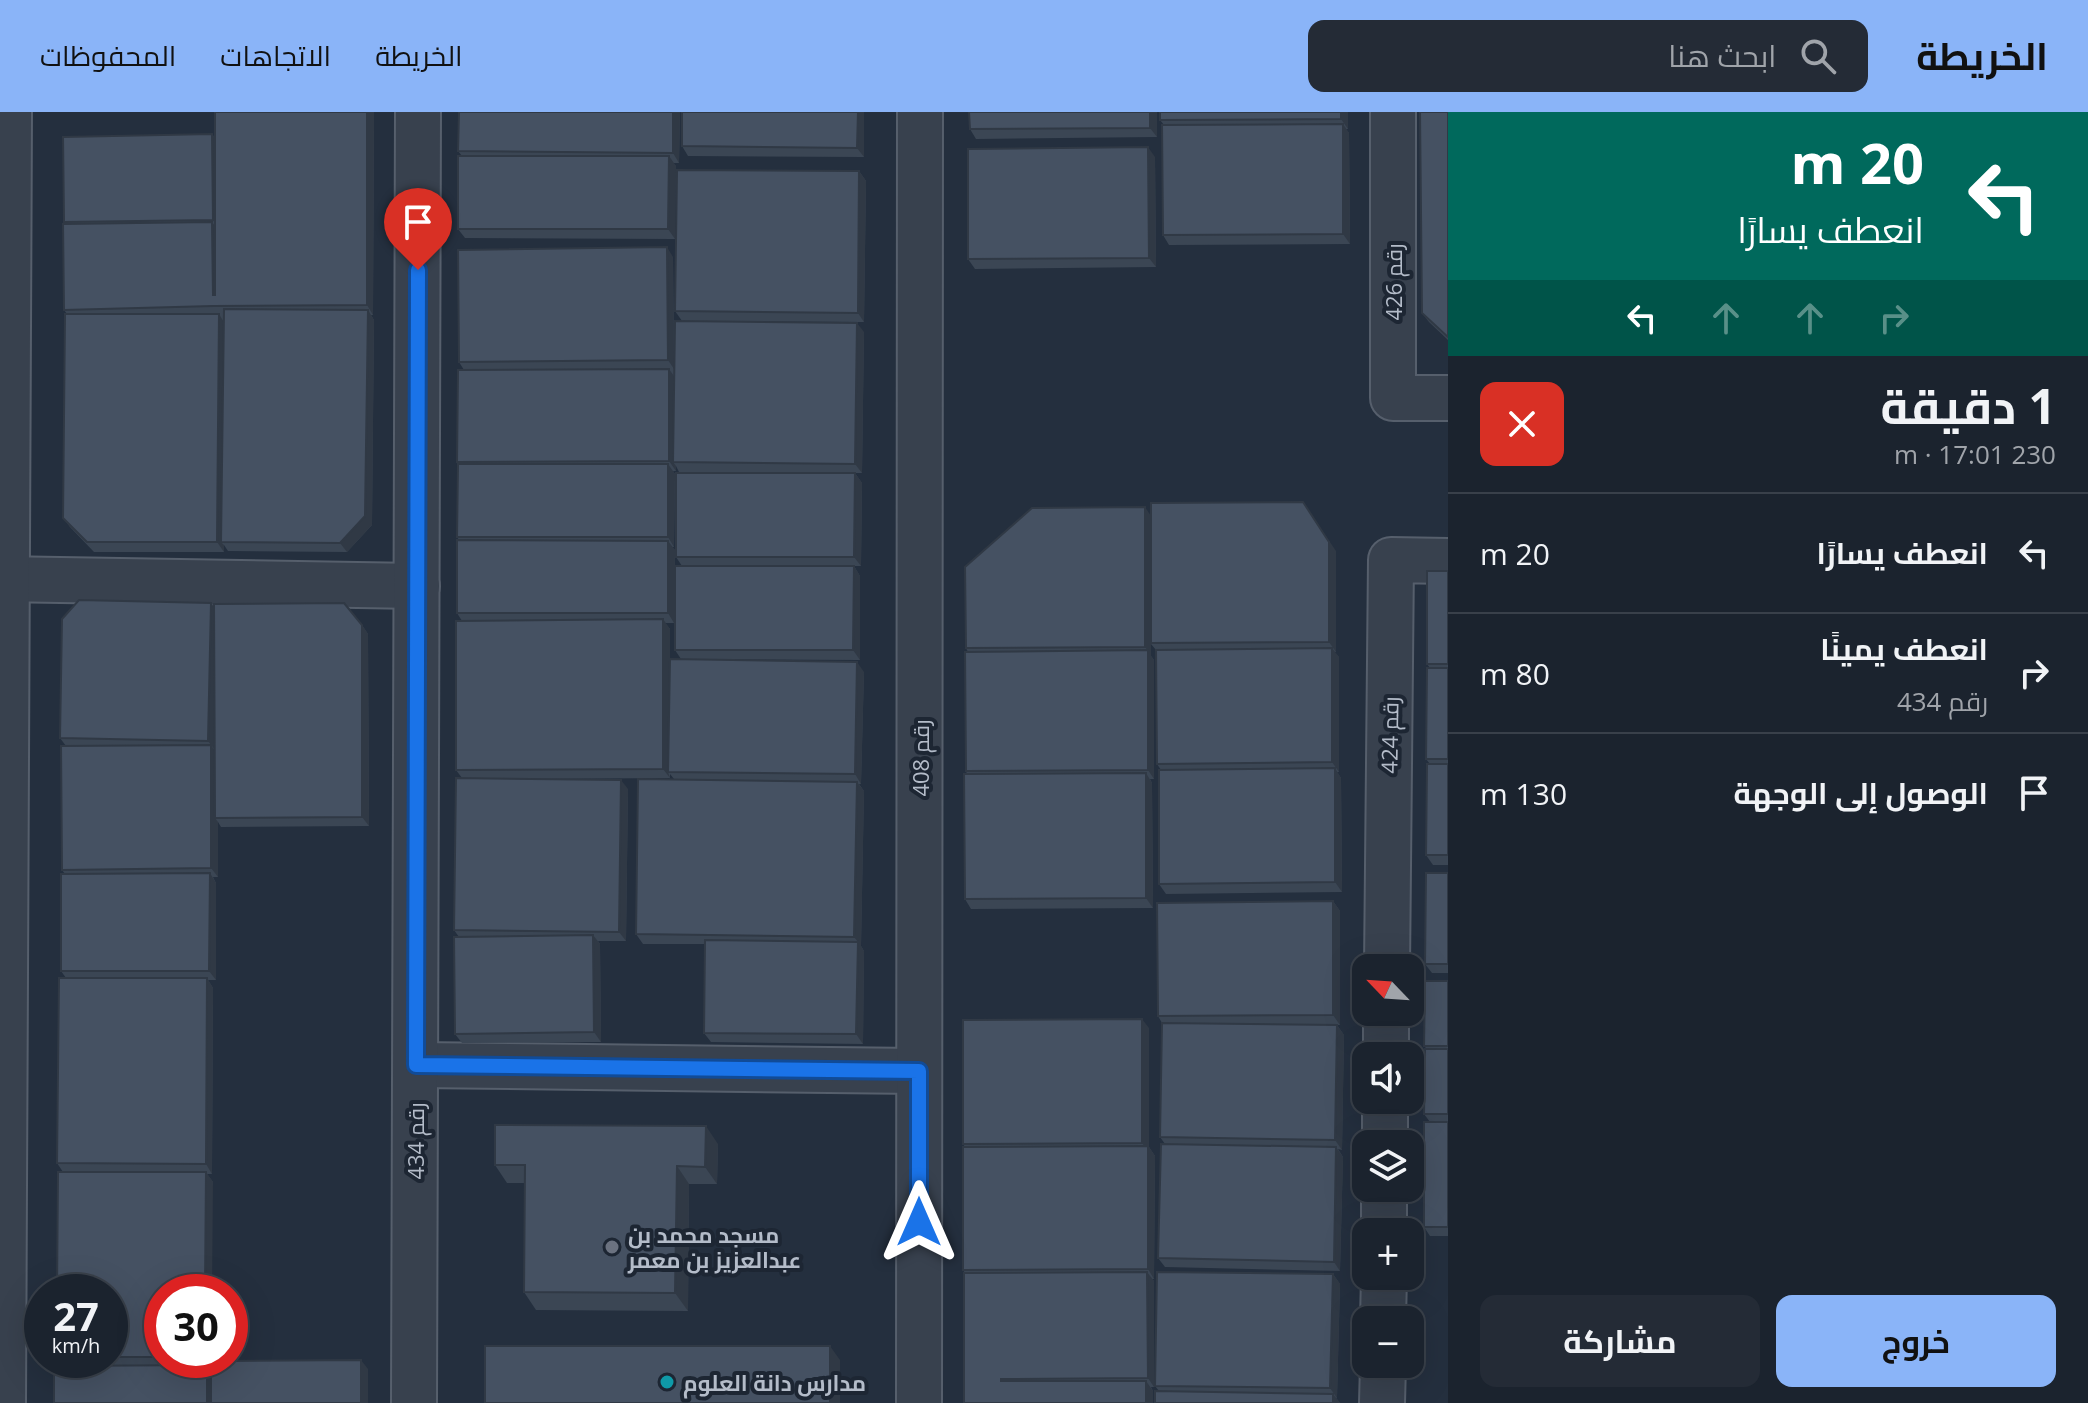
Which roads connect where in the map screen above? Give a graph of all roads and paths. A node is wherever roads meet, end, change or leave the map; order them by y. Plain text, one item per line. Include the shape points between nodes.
1 (9, 112) edge
2 (418, 112) edge
3 (920, 112) edge
4 (1393, 112) edge
5 (1448, 398) edge
6 (1448, 561) edge
7 (3, 579) edge
8 (417, 586) junction
9 (1387, 954) edge
10 (416, 1065) junction
11 (919, 1071) junction
12 (1383, 1378) edge
13 (3, 1403) edge
14 (414, 1403) edge
15 (919, 1403) edge
16 (1382, 1403) edge

1 - 7 street
2 - 8 street, رقم 434
3 - 11 street, رقم 408
4 - 5 street, رقم 426 via 1393,398
6 - 9 street, رقم 424 via 1391,560
7 - 8 street
7 - 13 street
8 - 10 street, رقم 434
10 - 11 street
10 - 14 street, رقم 434
11 - 15 street, رقم 408
12 - 16 street

